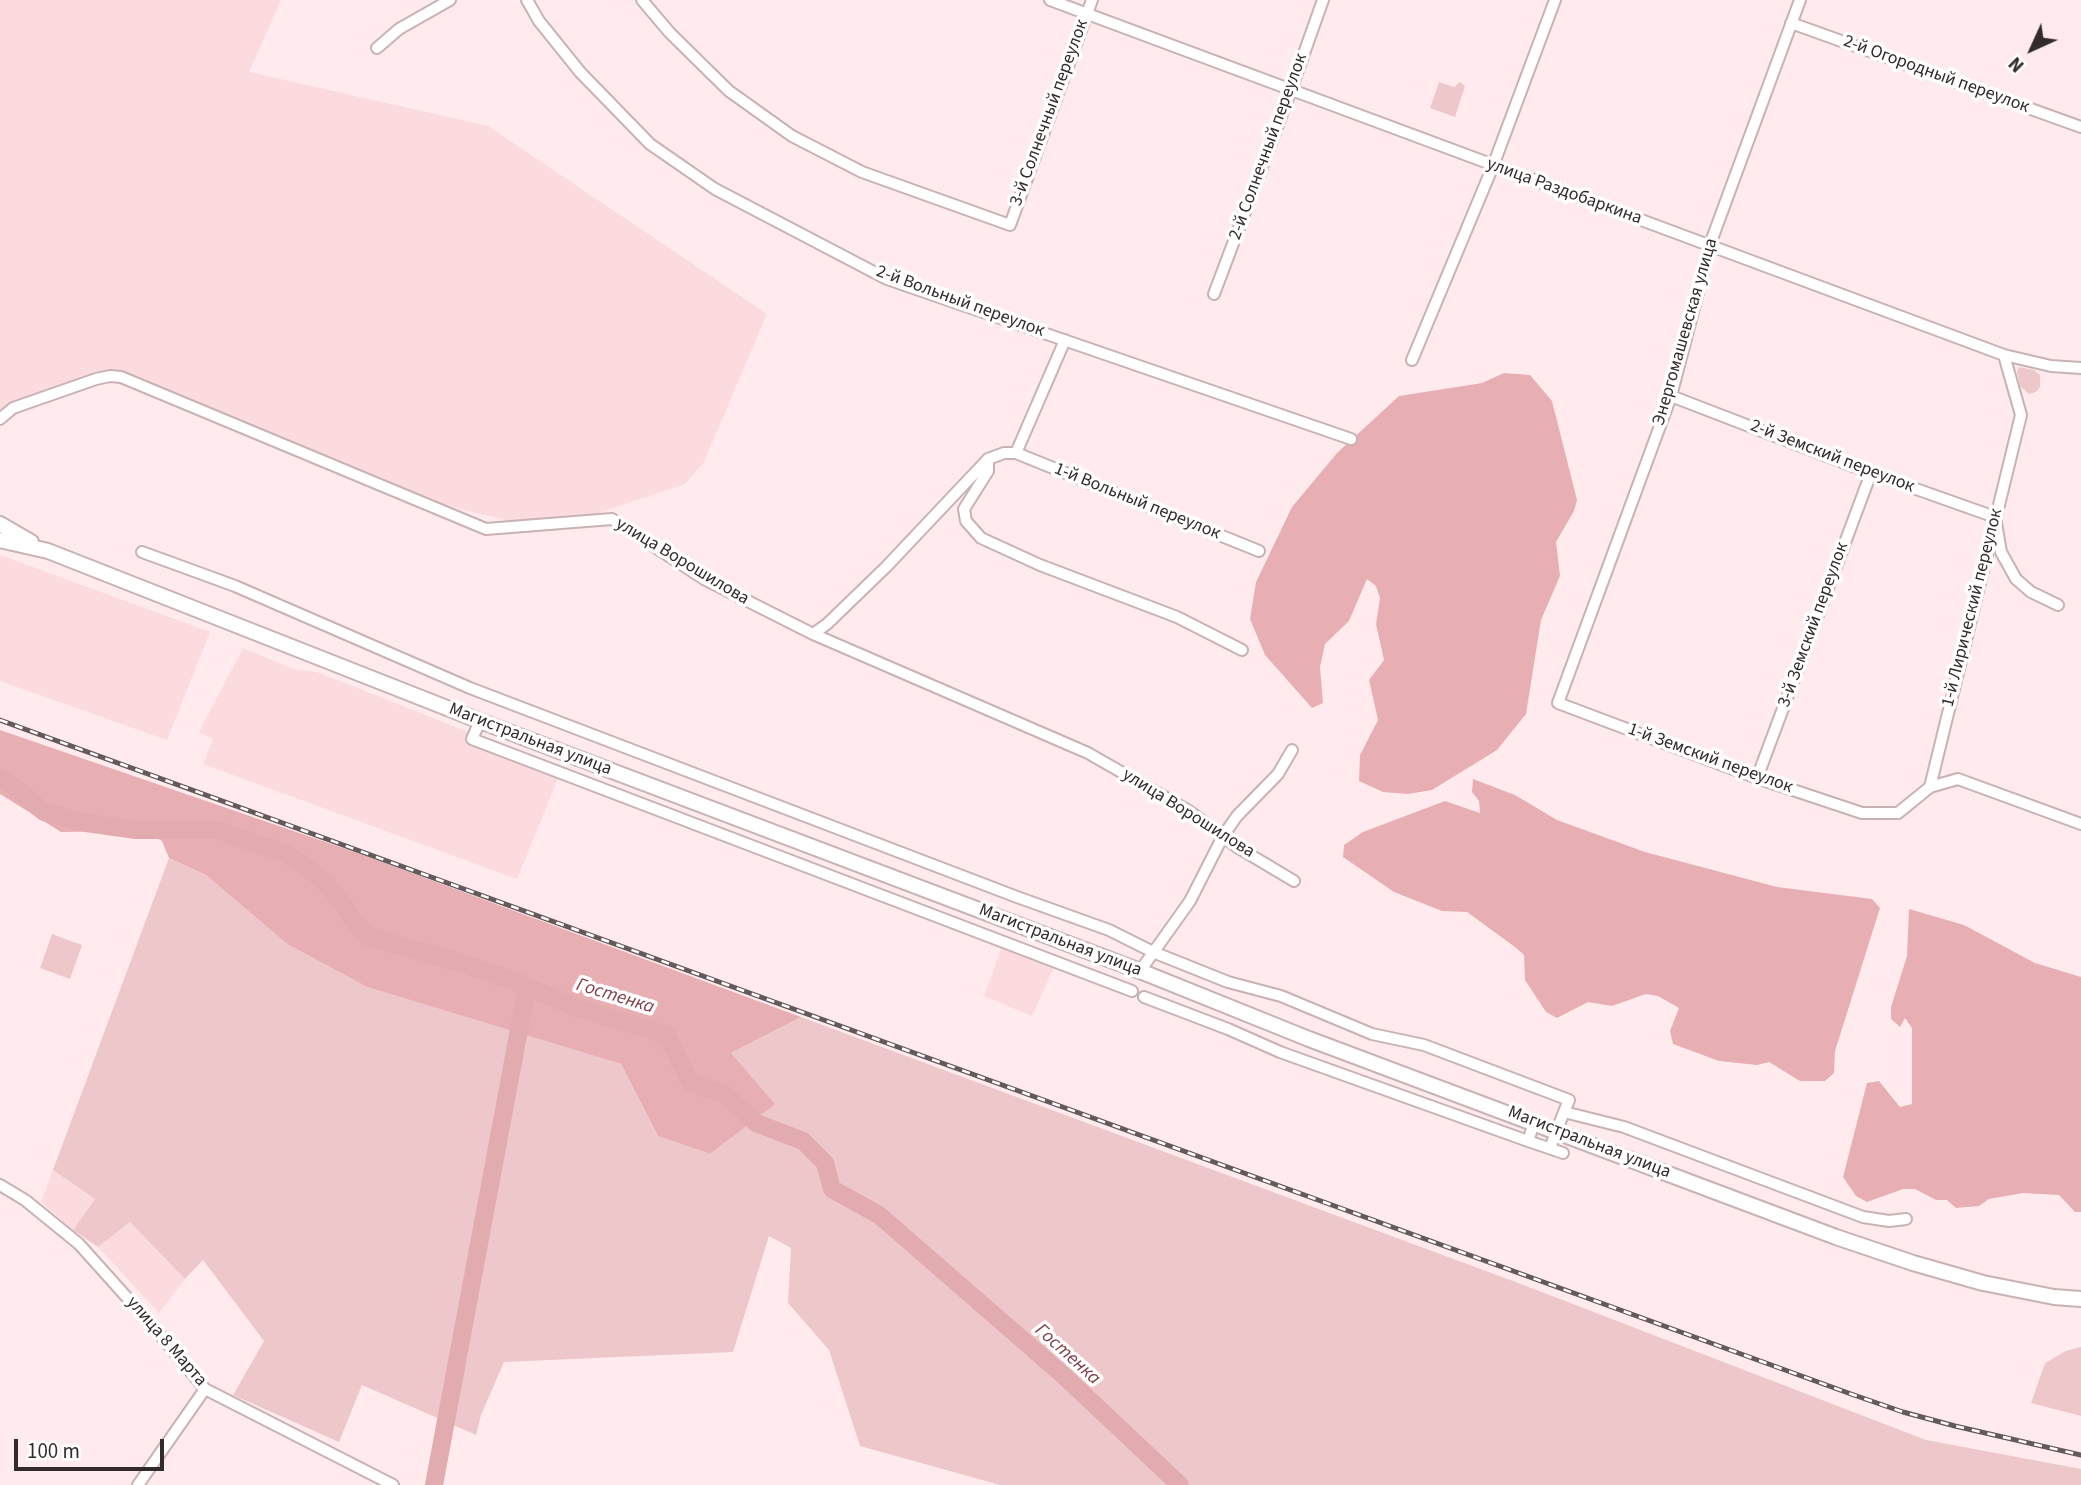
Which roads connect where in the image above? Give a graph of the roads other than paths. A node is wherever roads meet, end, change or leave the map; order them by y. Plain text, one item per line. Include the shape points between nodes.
1 (450, 0) edge
2 (527, 0) edge
3 (642, 0) edge
4 (1050, 0) edge
5 (1092, 0) edge
6 (1323, 0) edge
7 (1555, 0) edge
8 (1800, 0) edge
9 (1086, 14) junction
10 (1791, 23) junction
11 (377, 48) dead end
12 (1291, 90) junction
13 (2081, 127) edge
14 (1493, 166) junction
15 (1710, 245) junction
16 (1214, 295) dead end
17 (1065, 340) junction
18 (2004, 355) junction
19 (1412, 360) dead end
20 (2081, 368) edge
21 (1671, 396) junction
22 (0, 419) edge
23 (1351, 439) dead end
24 (1016, 453) junction
25 (988, 459) junction
26 (1871, 473) junction
27 (1995, 517) junction
28 (0, 524) edge
29 (0, 540) edge
30 (48, 551) junction
31 (1259, 551) dead end
32 (142, 552) dead end
33 (2058, 605) dead end
34 (813, 634) junction
35 (1242, 650) dead end
36 (1558, 703) joint
37 (480, 721) junction
38 (1292, 750) dead end
39 (1757, 778) junction
40 (1930, 787) junction
41 (2081, 824) edge
42 (1223, 836) junction
43 (1294, 881) dead end
44 (1153, 952) junction
45 (1140, 971) junction
46 (1132, 991) dead end
47 (1144, 997) dead end
48 (1564, 1112) junction
49 (1535, 1123) junction
50 (1556, 1131) junction
51 (1528, 1141) junction
52 (1549, 1148) junction
53 (1563, 1153) dead end
54 (0, 1185) edge
55 (1906, 1219) dead end
56 (2081, 1299) edge
57 (205, 1389) junction
58 (138, 1485) edge
59 (393, 1485) edge

1 - 11 street via 399,29
2 - 17 street, 2-й Вольный переулок via 580,72 650,144 715,189 887,279
3 - 9 street, 3-й Солнечный переулок via 729,91 792,136 862,172 1010,225
4 - 9 street, улица Раздобаркина
5 - 9 street, 3-й Солнечный переулок
6 - 12 street, 2-й Солнечный переулок
7 - 14 street
8 - 10 street, Энергомашевская улица
9 - 12 street, улица Раздобаркина
10 - 13 street, 2-й Огородный переулок
10 - 15 street, Энергомашевская улица
12 - 14 street, улица Раздобаркина
12 - 16 street, 2-й Солнечный переулок
14 - 15 street, улица Раздобаркина
14 - 19 street
15 - 18 street, улица Раздобаркина
15 - 21 street, Энергомашевская улица
17 - 23 street, 2-й Вольный переулок
17 - 24 street
18 - 20 street, улица Раздобаркина
18 - 27 street, 1-й Лирический переулок via 2021,415
21 - 26 street, 2-й Земский переулок
21 - 36 street, Энергомашевская улица
22 - 34 street, улица Ворошилова via 13,408 96,379 127,378 486,529 612,519 704,579
24 - 25 street
24 - 31 street, 1-й Вольный переулок
25 - 34 street via 886,567
25 - 35 street via 988,471 964,509 966,521 981,538 1178,617
26 - 27 street, 2-й Земский переулок
26 - 39 street, 3-й Земский переулок
27 - 33 street via 2001,552 2017,579
27 - 40 street, 1-й Лирический переулок
28 - 30 main road, Магистральная улица
29 - 30 main road, Магистральная улица
30 - 37 main road, Магистральная улица
32 - 44 street via 240,588 470,688 1110,930
34 - 42 street, улица Ворошилова via 1088,753
36 - 39 street, 1-й Земский переулок
37 - 45 main road, Магистральная улица
37 - 46 street via 471,739
38 - 42 street via 1278,774
39 - 40 street, 1-й Земский переулок via 1862,813 1898,813
40 - 41 street via 1958,779
42 - 43 street, улица Ворошилова
42 - 44 street via 1190,901
44 - 45 street
44 - 48 street via 1228,982 1281,996 1372,1034 1424,1045 1569,1100
45 - 49 main road, Магистральная улица
47 - 51 street via 1280,1052
48 - 50 street
48 - 55 street via 1623,1127 1863,1217
49 - 50 main road, Магистральная улица
49 - 51 street
50 - 52 street
50 - 56 main road, Магистральная улица via 1913,1263 1983,1283
51 - 52 street
52 - 53 street
54 - 57 street, улица 8 Марта via 79,1244
57 - 58 street
57 - 59 street, улица 8 Марта

